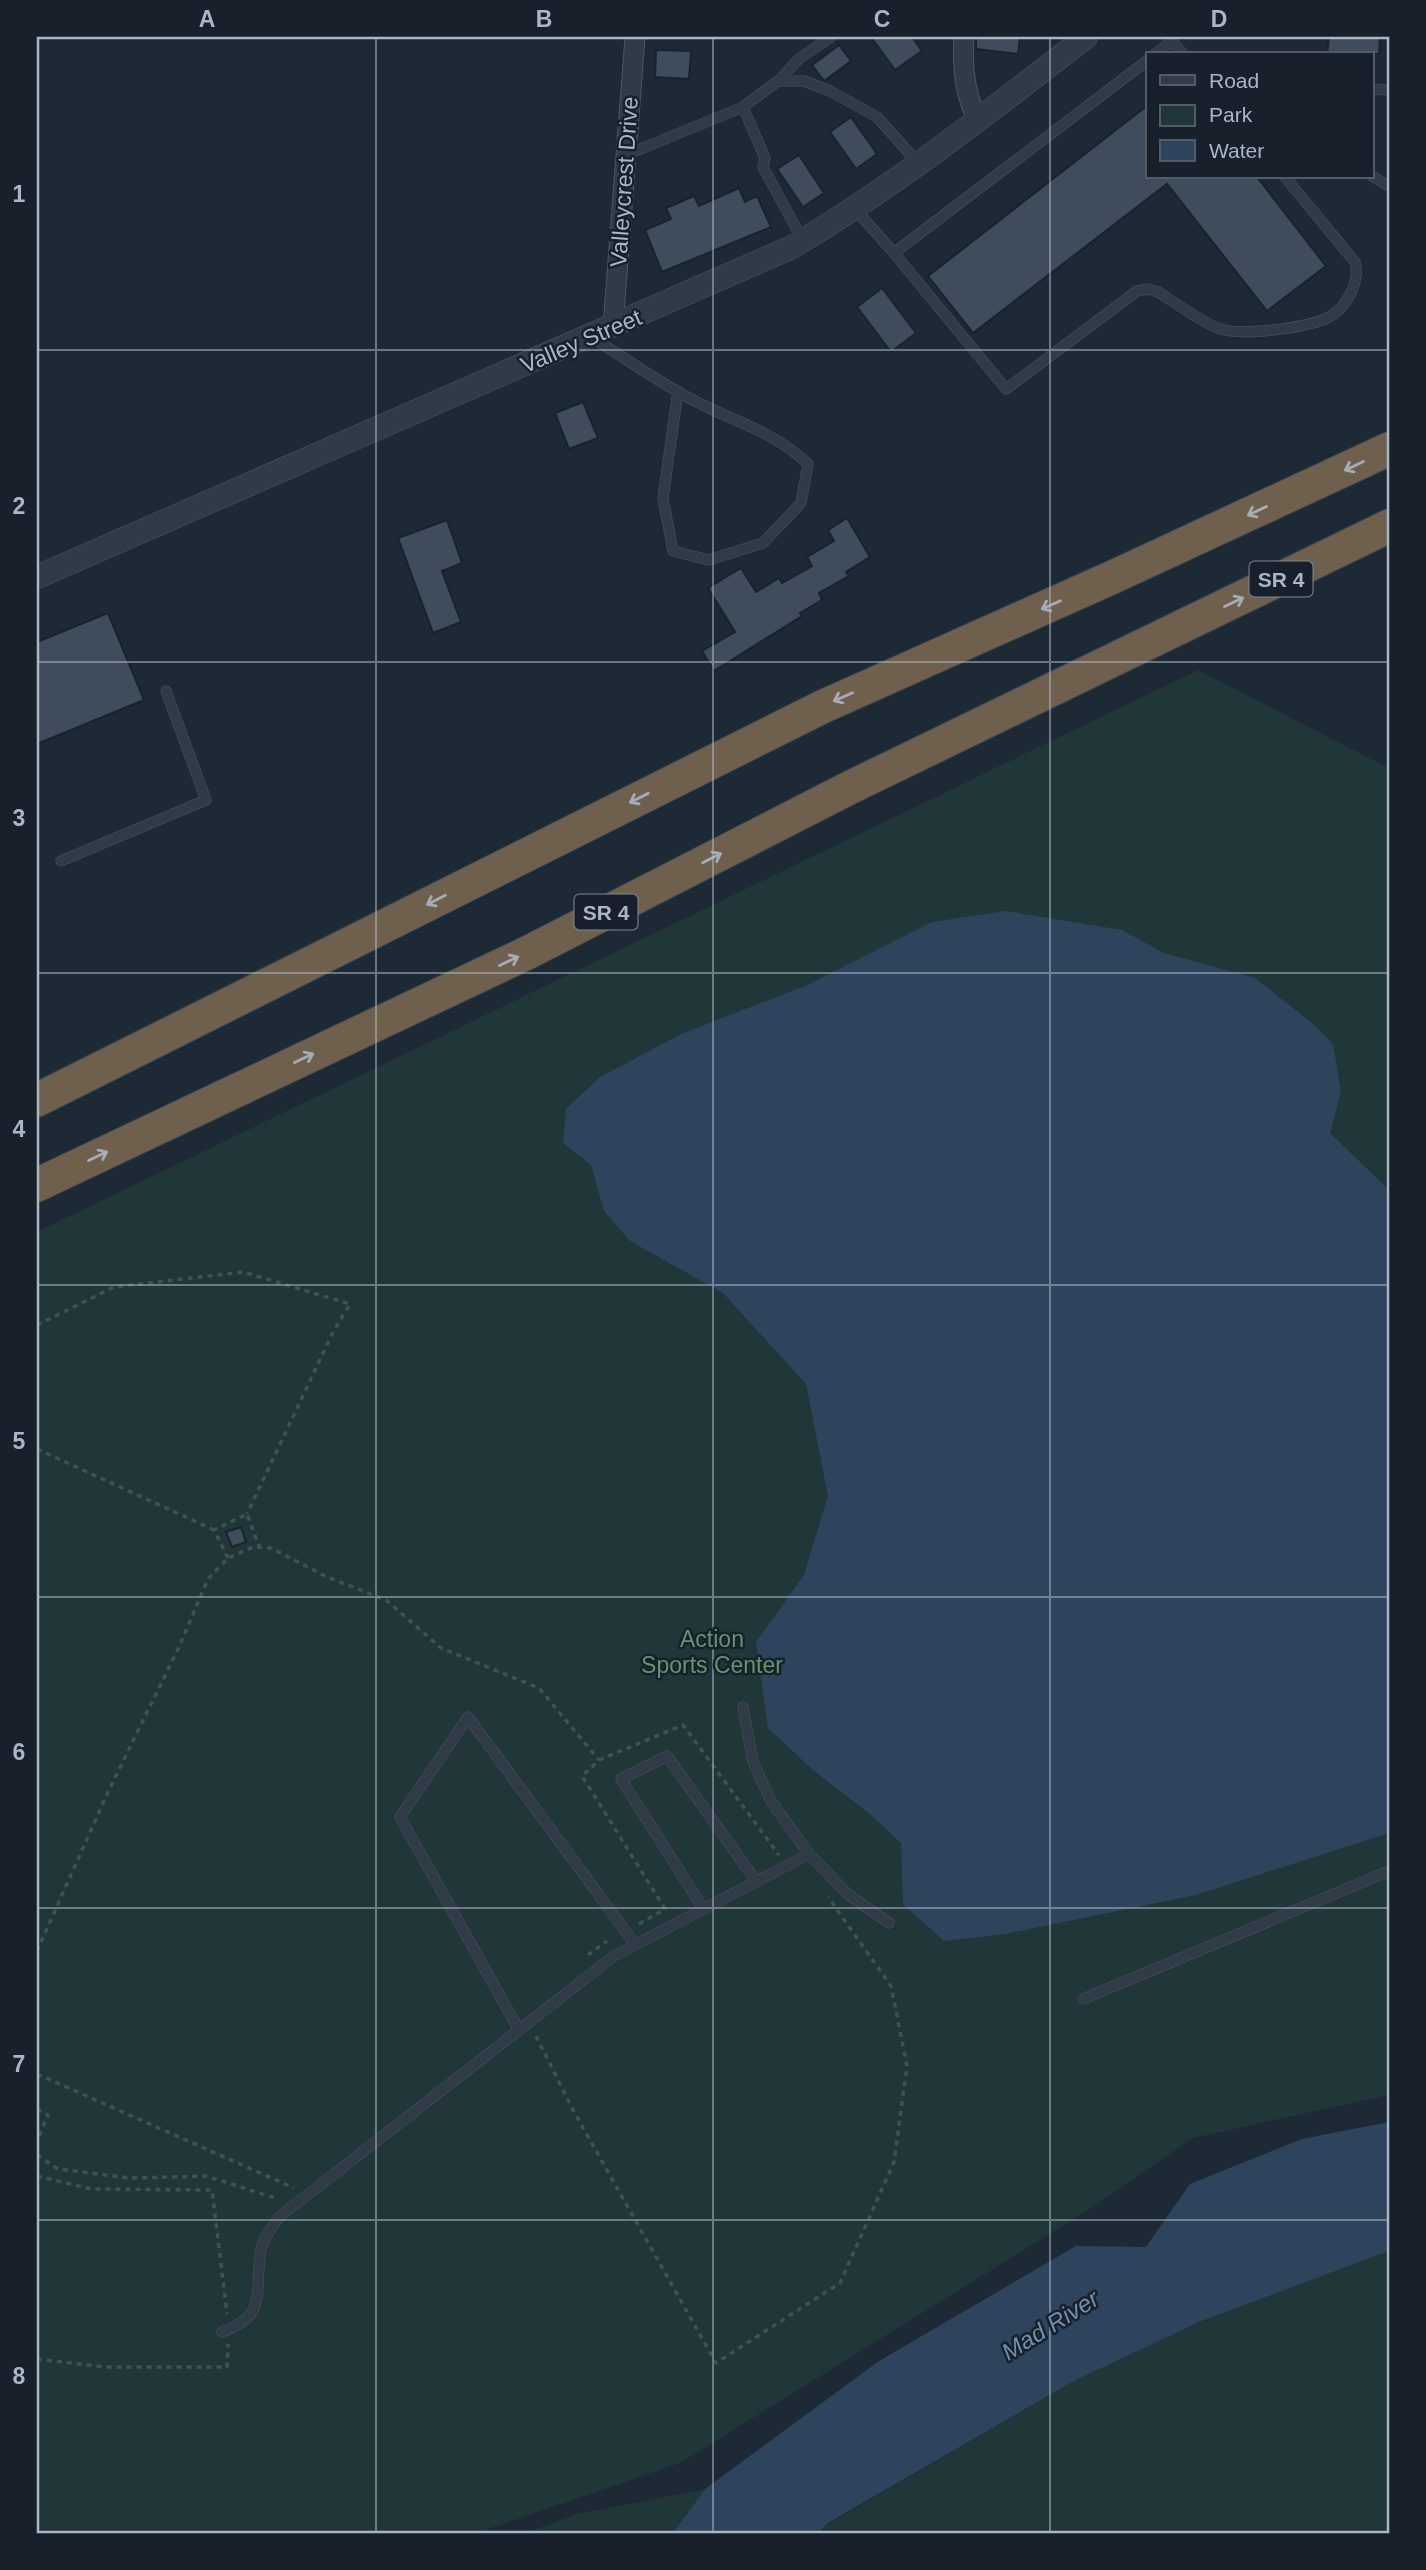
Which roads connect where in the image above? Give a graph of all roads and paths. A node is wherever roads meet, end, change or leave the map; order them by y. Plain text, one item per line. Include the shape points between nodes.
1 (635, 37) edge
2 (831, 37) edge
3 (964, 37) edge
4 (1086, 37) edge
5 (1170, 39) edge
6 (1157, 52) edge
7 (1146, 62) edge
8 (778, 81) junction
9 (743, 107) junction
10 (978, 120) junction
11 (626, 155) junction
12 (919, 164) junction
13 (1286, 178) edge
14 (855, 208) junction
15 (803, 240) junction
16 (894, 253) junction
17 (613, 327) junction
18 (590, 337) junction
19 (678, 391) junction
20 (1389, 449) edge
21 (1389, 526) edge
22 (37, 577) edge
23 (166, 691) dead end
24 (61, 861) dead end
25 (37, 1100) edge
26 (37, 1185) edge
27 (37, 1325) edge
28 (37, 1449) edge
29 (247, 1514) junction
30 (214, 1530) junction
31 (260, 1547) junction
32 (228, 1558) junction
33 (743, 1707) dead end
34 (809, 1854) junction
35 (1389, 1871) edge
36 (756, 1881) junction
37 (824, 1891) dead end
38 (703, 1908) junction
39 (889, 1923) dead end
40 (624, 1931) junction
41 (635, 1944) junction
42 (37, 1951) edge
43 (581, 1961) dead end
44 (1083, 1999) dead end
45 (519, 2030) junction
46 (535, 2034) dead end
47 (37, 2074) edge
48 (37, 2109) edge
49 (37, 2141) edge
50 (37, 2155) edge
51 (37, 2176) edge
52 (289, 2194) dead end
53 (273, 2207) dead end
54 (236, 2311) dead end
55 (225, 2335) joint
56 (37, 2359) edge

1 - 11 street, Valleycrest Drive
2 - 8 lane via 800,58
3 - 10 street via 965,86
4 - 10 street, Valley Street
5 - 6 lane
7 - 16 lane
8 - 9 lane
8 - 12 lane via 804,81 877,117
9 - 11 lane
9 - 15 lane via 765,158 763,167
10 - 12 street, Valley Street
11 - 17 street, Valleycrest Drive
12 - 14 street, Valley Street
13 - 16 lane via 1354,261 1356,279 1336,313 1305,324 1220,330 1158,292 1137,291 1006,389
14 - 15 street, Valley Street
14 - 16 lane
15 - 17 street, Valley Street
17 - 18 street, Valley Street
18 - 19 lane
18 - 22 street, Valley Street
19 - 19 lane via 764,431 808,464 801,503 763,542 709,559 673,551 663,498
20 -> 25 highway via 822,707
26 -> 21 highway, SR 4 via 527,953 849,788
23 - 24 lane via 206,800
27 - 29 path via 114,1287 243,1272 350,1304
28 - 30 path
29 - 30 path
29 - 31 path
30 - 32 path
31 - 32 path
31 - 40 path via 386,1600 441,1648 538,1688 599,1760 582,1776 666,1909
32 - 42 path via 208,1580
33 - 34 lane via 753,1762 771,1801
34 - 36 lane
34 - 39 lane via 849,1895
35 - 44 lane
36 - 38 lane
36 - 38 lane via 667,1756 621,1779
37 - 46 path via 891,1986 907,2066 894,2162 840,2283 716,2363
38 - 41 lane
40 - 41 lane
40 - 43 path
40 - 45 lane via 468,1717 400,1816
41 - 45 lane
45 - 55 lane via 279,2217 264,2238 260,2295 253,2314
47 - 52 path via 296,2189
48 - 49 path via 48,2115
50 - 53 path via 58,2169 130,2178 206,2176 282,2200
51 - 54 path via 91,2189 212,2190 228,2316
55 - 56 path via 227,2367 106,2367

